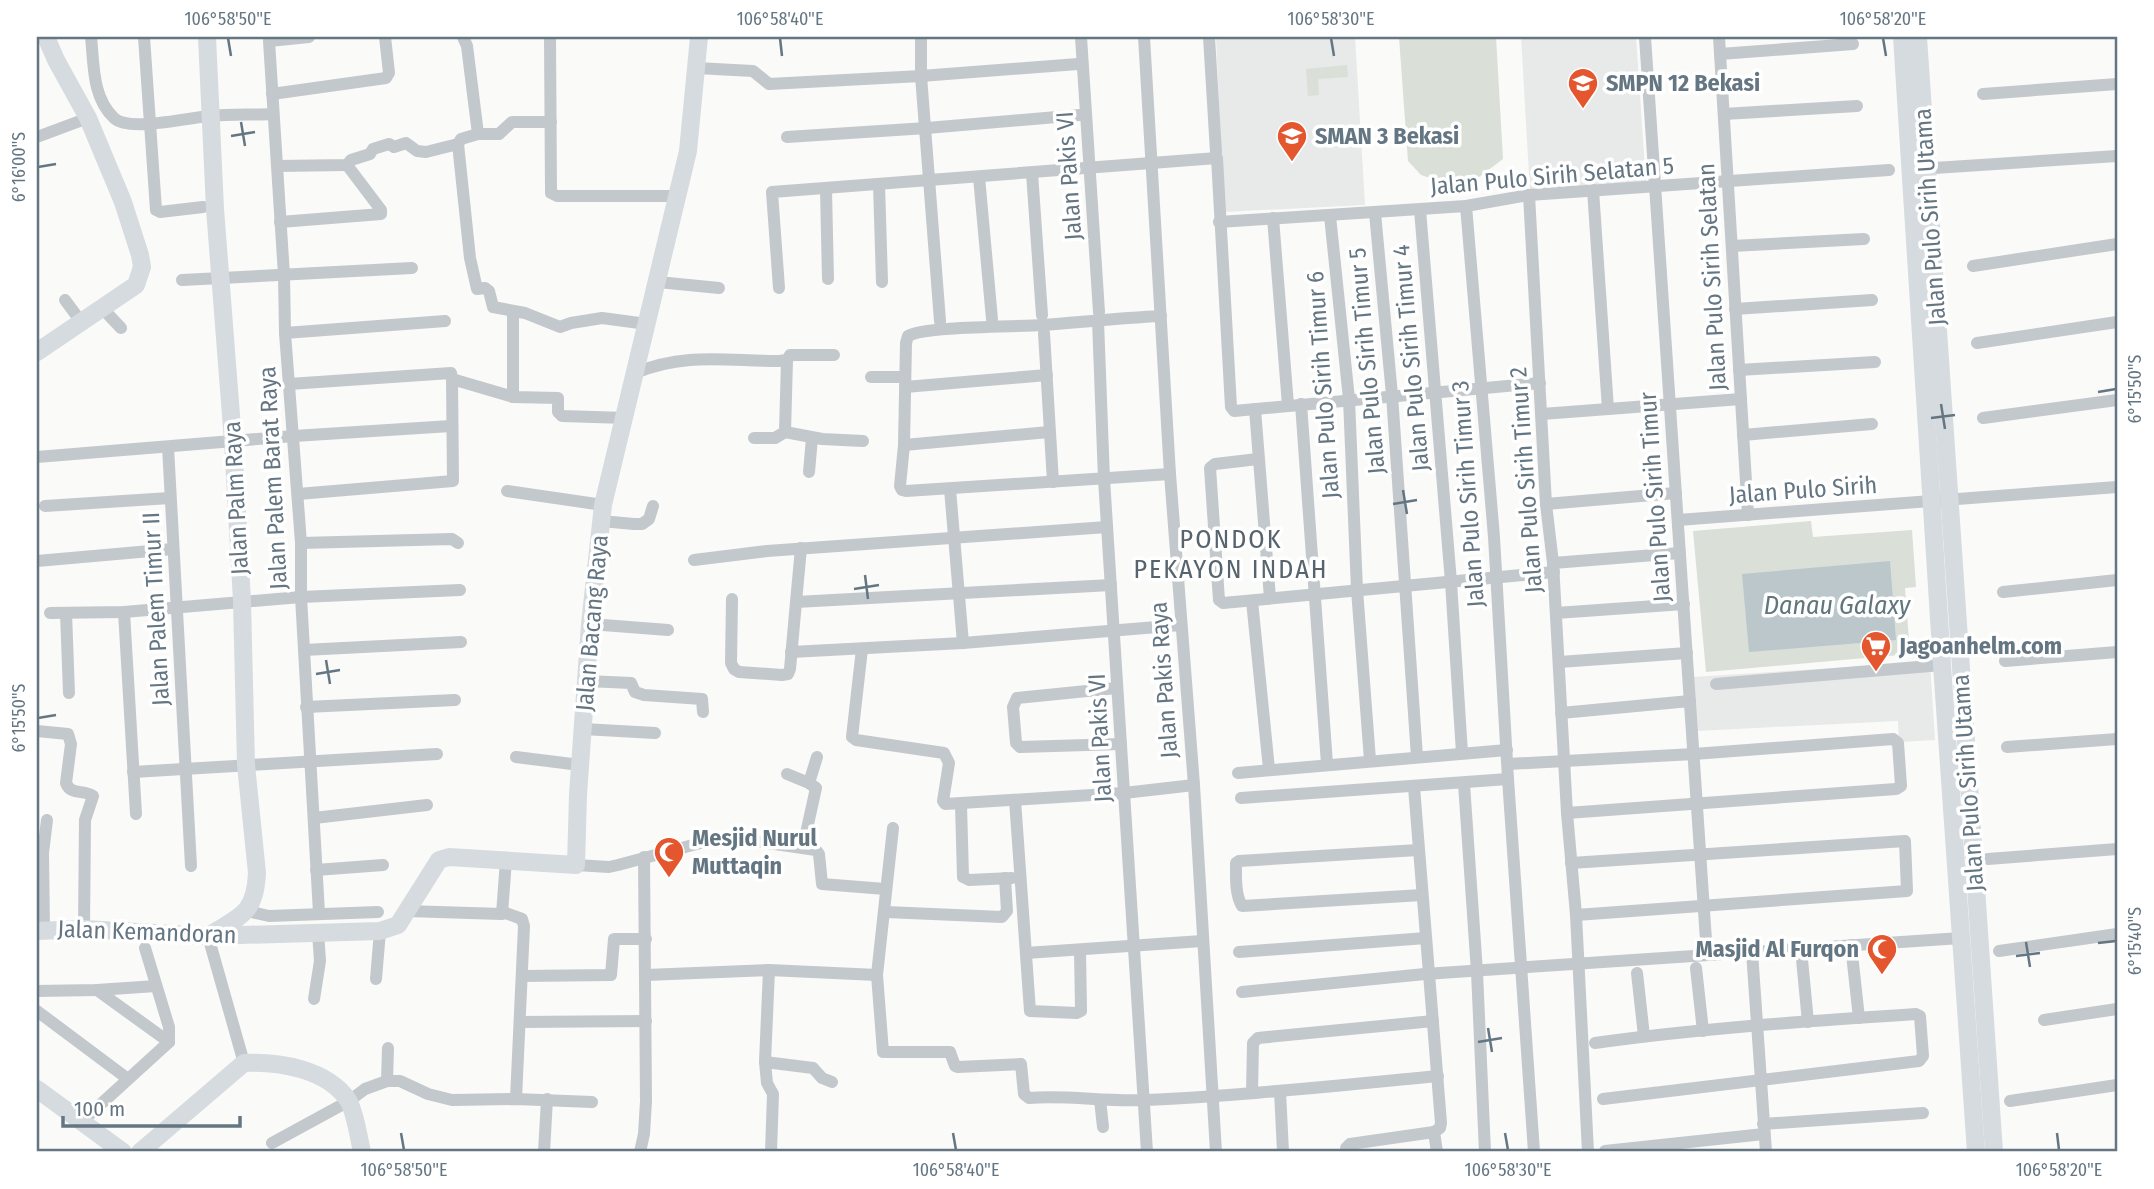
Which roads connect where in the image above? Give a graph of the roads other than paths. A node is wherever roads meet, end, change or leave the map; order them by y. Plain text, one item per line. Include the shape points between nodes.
1 (46, 37) edge
2 (91, 37) edge
3 (144, 37) edge
4 (207, 37) edge
5 (309, 37) edge
6 (385, 37) edge
7 (463, 37) edge
8 (550, 37) edge
9 (699, 37) edge
10 (920, 37) edge
11 (1081, 37) edge
12 (1144, 37) edge
13 (1209, 37) edge
14 (1645, 37) edge
15 (1719, 37) edge
16 (1902, 37) edge
17 (1918, 37) edge
18 (1853, 44) dead end
19 (1720, 54) junction
20 (1078, 64) dead end
21 (696, 68) junction
22 (921, 76) junction
23 (2117, 84) edge
24 (272, 94) junction
25 (1983, 94) dead end
26 (1857, 106) dead end
27 (273, 114) junction
28 (1724, 114) junction
29 (1080, 115) dead end
30 (210, 116) junction
31 (88, 118) junction
32 (551, 122) junction
33 (149, 123) junction
34 (926, 128) junction
35 (478, 134) junction
36 (37, 137) edge
37 (787, 137) dead end
38 (458, 144) junction
39 (1216, 152) dead end
40 (2117, 156) edge
41 (1152, 164) junction
42 (347, 165) junction
43 (278, 166) junction
44 (1091, 167) junction
45 (1920, 169) junction
46 (1889, 170) dead end
47 (1032, 173) junction
48 (979, 177) junction
49 (930, 181) junction
50 (1728, 181) junction
51 (879, 184) junction
52 (1656, 187) junction
53 (826, 188) junction
54 (1593, 190) junction
55 (1529, 195) junction
56 (678, 196) junction
57 (1466, 206) junction
58 (203, 207) dead end
59 (1420, 209) junction
60 (1375, 213) junction
61 (1330, 216) junction
62 (1273, 218) junction
63 (280, 222) junction
64 (1219, 222) junction
65 (1864, 239) dead end
66 (2117, 244) edge
67 (1732, 246) junction
68 (1973, 266) dead end
69 (412, 268) dead end
70 (284, 275) junction
71 (221, 277) junction
72 (828, 279) dead end
73 (182, 280) dead end
74 (658, 282) junction
75 (882, 282) dead end
76 (719, 288) dead end
77 (779, 288) dead end
78 (65, 300) dead end
79 (1872, 300) dead end
80 (103, 309) junction
81 (1735, 309) junction
82 (513, 311) junction
83 (1042, 315) dead end
84 (1161, 316) junction
85 (1099, 317) junction
86 (992, 319) dead end
87 (445, 321) dead end
88 (940, 321) dead end
89 (2117, 322) edge
90 (82, 323) junction
91 (648, 324) junction
92 (121, 328) dead end
93 (285, 333) junction
94 (1044, 333) dead end
95 (1977, 343) dead end
96 (37, 352) edge
97 (834, 355) dead end
98 (787, 360) junction
99 (1875, 362) dead end
100 (1739, 370) junction
101 (635, 373) junction
102 (1047, 375) junction
103 (871, 377) dead end
104 (453, 379) junction
105 (904, 382) junction
106 (1540, 383) junction
107 (289, 384) junction
108 (1481, 388) junction
109 (1436, 391) junction
110 (1392, 395) junction
111 (513, 397) junction
112 (1349, 399) junction
113 (1741, 399) junction
114 (2117, 400) edge
115 (1294, 404) junction
116 (1670, 404) junction
117 (1255, 409) junction
118 (1608, 409) junction
119 (1542, 414) junction
120 (625, 418) junction
121 (1983, 418) dead end
122 (1872, 424) dead end
123 (451, 426) junction
124 (785, 432) junction
125 (1049, 432) junction
126 (1743, 435) junction
127 (294, 436) junction
128 (754, 438) dead end
129 (813, 438) junction
130 (233, 441) junction
131 (863, 441) dead end
132 (904, 446) junction
133 (167, 447) junction
134 (37, 457) edge
135 (1258, 459) junction
136 (809, 472) dead end
137 (1170, 474) junction
138 (1104, 479) junction
139 (1054, 482) junction
140 (2117, 486) edge
141 (950, 489) junction
142 (507, 491) dead end
143 (1676, 493) junction
144 (298, 494) junction
145 (170, 498) junction
146 (1940, 500) junction
147 (1546, 504) junction
148 (45, 506) dead end
149 (653, 506) dead end
150 (602, 513) junction
151 (1748, 515) junction
152 (1678, 520) junction
153 (1107, 527) junction
154 (955, 538) junction
155 (301, 543) junction
156 (458, 543) dead end
157 (801, 548) junction
158 (173, 549) junction
159 (1680, 553) junction
160 (694, 560) dead end
161 (37, 561) edge
162 (1553, 568) junction
163 (1496, 578) junction
164 (2117, 580) edge
165 (1451, 582) junction
166 (1111, 585) junction
167 (1405, 587) junction
168 (460, 590) dead end
169 (1357, 590) junction
170 (958, 592) junction
171 (2003, 592) dead end
172 (1315, 593) junction
173 (300, 597) junction
174 (1270, 598) junction
175 (732, 599) dead end
176 (242, 601) junction
177 (1252, 601) junction
178 (796, 602) junction
179 (1684, 604) junction
180 (178, 607) junction
181 (124, 612) junction
182 (50, 613) dead end
183 (66, 613) junction
184 (1556, 613) junction
185 (590, 624) junction
186 (1181, 625) junction
187 (668, 630) dead end
188 (1115, 631) junction
189 (461, 642) dead end
190 (963, 643) junction
191 (862, 649) junction
192 (304, 650) junction
193 (791, 652) junction
194 (2117, 652) edge
195 (1687, 653) junction
196 (2005, 661) dead end
197 (1559, 662) junction
198 (1942, 665) junction
199 (587, 681) junction
200 (1716, 684) dead end
201 (1117, 688) junction
202 (69, 693) dead end
203 (455, 700) dead end
204 (1690, 701) junction
205 (306, 706) junction
206 (703, 712) dead end
207 (1561, 713) junction
208 (583, 729) junction
209 (37, 731) edge
210 (655, 733) dead end
211 (2117, 739) edge
212 (1121, 744) junction
213 (2007, 747) dead end
214 (1507, 750) junction
215 (437, 754) dead end
216 (1462, 754) junction
217 (1694, 754) junction
218 (516, 757) dead end
219 (1417, 757) junction
220 (817, 758) dead end
221 (1370, 760) junction
222 (310, 761) junction
223 (1564, 761) junction
224 (1327, 764) junction
225 (1507, 764) junction
226 (246, 765) junction
227 (580, 765) junction
228 (186, 769) junction
229 (1269, 769) junction
230 (133, 772) junction
231 (1238, 773) dead end
232 (787, 774) dead end
233 (1508, 779) junction
234 (809, 782) junction
235 (1464, 784) junction
236 (1194, 785) junction
237 (1414, 787) junction
238 (1124, 793) junction
239 (1241, 798) dead end
240 (1015, 800) junction
241 (1697, 804) junction
242 (427, 805) dead end
243 (961, 805) junction
244 (1567, 813) junction
245 (136, 814) dead end
246 (314, 818) junction
247 (47, 820) dead end
248 (893, 828) dead end
249 (803, 847) junction
250 (2117, 849) edge
251 (1418, 850) junction
252 (1700, 853) junction
253 (645, 857) junction
254 (1988, 859) dead end
255 (506, 860) junction
256 (1571, 863) junction
257 (383, 865) dead end
258 (576, 865) junction
259 (191, 866) dead end
260 (316, 870) junction
261 (1022, 876) junction
262 (1005, 878) junction
263 (885, 889) junction
264 (1422, 894) junction
265 (1704, 905) junction
266 (247, 911) junction
267 (406, 911) junction
268 (378, 912) dead end
269 (503, 912) junction
270 (886, 912) junction
271 (319, 913) junction
272 (1576, 915) junction
273 (84, 929) junction
274 (40, 930) edge
275 (380, 930) junction
276 (318, 932) junction
277 (2117, 934) edge
278 (208, 936) junction
279 (1426, 938) junction
280 (1961, 938) junction
281 (646, 939) junction
282 (1202, 941) junction
283 (1132, 945) junction
284 (1851, 945) junction
285 (145, 948) dead end
286 (1801, 949) junction
287 (1080, 950) junction
288 (1999, 951) dead end
289 (1239, 952) dead end
290 (1752, 952) junction
291 (1026, 953) junction
292 (1707, 955) junction
293 (1579, 964) junction
294 (1523, 968) junction
295 (1696, 968) dead end
296 (769, 970) junction
297 (1477, 972) junction
298 (1637, 972) dead end
299 (1429, 974) junction
300 (646, 975) junction
301 (877, 975) junction
302 (522, 976) junction
303 (376, 979) dead end
304 (156, 986) junction
305 (97, 990) junction
306 (37, 991) edge
307 (1242, 992) dead end
308 (314, 999) dead end
309 (2117, 1009) edge
310 (37, 1011) edge
311 (1858, 1018) junction
312 (2044, 1020) dead end
313 (646, 1021) junction
314 (1433, 1021) junction
315 (520, 1022) junction
316 (1808, 1022) junction
317 (1758, 1026) junction
318 (1703, 1031) junction
319 (1644, 1036) junction
320 (169, 1042) junction
321 (1595, 1043) dead end
322 (388, 1048) dead end
323 (765, 1062) junction
324 (244, 1063) junction
325 (1438, 1076) junction
326 (128, 1079) junction
327 (1760, 1079) junction
328 (387, 1081) junction
329 (832, 1082) dead end
330 (2117, 1085) edge
331 (37, 1089) edge
332 (1280, 1091) junction
333 (1252, 1093) junction
334 (1211, 1096) junction
335 (1603, 1098) dead end
336 (516, 1099) junction
337 (547, 1099) junction
338 (1100, 1100) junction
339 (1143, 1100) junction
340 (349, 1101) junction
341 (2010, 1101) dead end
342 (592, 1102) dead end
343 (1923, 1113) dead end
344 (90, 1114) dead end
345 (1102, 1127) dead end
346 (1763, 1129) junction
347 (1434, 1132) junction
348 (272, 1143) dead end
349 (1605, 1151) edge
350 (123, 1152) edge
351 (140, 1152) edge
352 (362, 1152) edge
353 (544, 1152) edge
354 (640, 1152) edge
355 (771, 1152) edge
356 (1147, 1152) edge
357 (1216, 1152) edge
358 (1283, 1152) edge
359 (1351, 1152) edge
360 (1437, 1152) edge
361 (1485, 1152) edge
362 (1534, 1152) edge
363 (1588, 1152) edge
364 (1766, 1152) edge
365 (1976, 1152) edge
366 (1994, 1152) edge

1 - 31 street
2 - 33 street via 102,103 116,120
3 - 33 street
4 - 30 street, Jalan Palm Raya
5 - 24 street, Jalan Palem Barat Raya via 269,41
6 - 24 street via 386,78
7 - 35 street
8 - 32 street
9 - 21 street, Jalan Bacang Raya
10 - 22 street
11 - 44 street, Jalan Pakis VI
12 - 41 street, Jalan Pakis Raya
13 - 39 street
14 - 52 street, Jalan Pulo Sirih Timur
15 - 19 street, Jalan Pulo Sirih Selatan
16 - 45 street, Jalan Pulo Sirih Utama
17 - 45 street, Jalan Pulo Sirih Utama
18 - 19 street
19 - 28 street, Jalan Pulo Sirih Selatan
20 - 22 street
21 - 22 street via 753,71 769,85
21 - 56 street, Jalan Bacang Raya via 688,151
22 - 34 street
23 - 25 street
24 - 27 street, Jalan Palem Barat Raya
26 - 28 street
27 - 30 street
27 - 43 street, Jalan Palem Barat Raya
28 - 50 street, Jalan Pulo Sirih Selatan
29 - 34 street
30 - 33 street
30 - 71 street, Jalan Palm Raya
31 - 36 street
31 - 80 street via 134,232 142,267 136,285
32 - 35 street via 516,121 499,134
32 - 56 street via 551,190 555,196
33 - 58 street via 156,210
34 - 37 street
34 - 49 street
35 - 38 street
38 - 42 street via 426,152 409,144 389,145
38 - 82 street via 477,289 489,291 493,307
40 - 45 street
41 - 44 street
41 - 64 street via 1216,158
41 - 84 street, Jalan Pakis Raya
42 - 43 street
42 - 63 street via 381,214
43 - 63 street, Jalan Palem Barat Raya
44 - 47 street
44 - 85 street, Jalan Pakis VI
45 - 146 street, Jalan Pulo Sirih Utama
46 - 50 street, Jalan Pulo Sirih Selatan 5
47 - 48 street
47 - 83 street
48 - 49 street
48 - 86 street
49 - 51 street
49 - 88 street
50 - 52 street, Jalan Pulo Sirih Selatan 5
50 - 67 street, Jalan Pulo Sirih Selatan
51 - 53 street
51 - 75 street
52 - 54 street, Jalan Pulo Sirih Selatan 5
52 - 116 street, Jalan Pulo Sirih Timur
53 - 72 street
53 - 77 street via 772,192
54 - 55 street, Jalan Pulo Sirih Selatan 5
54 - 118 street
55 - 57 street, Jalan Pulo Sirih Selatan 5
55 - 106 street, Jalan Pulo Sirih Timur 2
56 - 74 street, Jalan Bacang Raya
57 - 59 street, Jalan Pulo Sirih Selatan 5
57 - 108 street, Jalan Pulo Sirih Timur 3
59 - 60 street, Jalan Pulo Sirih Selatan 5
59 - 109 street, Jalan Pulo Sirih Timur 4
60 - 61 street, Jalan Pulo Sirih Selatan 5
60 - 110 street, Jalan Pulo Sirih Timur 5
61 - 62 street, Jalan Pulo Sirih Selatan 5
61 - 112 street, Jalan Pulo Sirih Timur 6
62 - 64 street, Jalan Pulo Sirih Selatan 5
62 - 115 street
63 - 70 street, Jalan Palem Barat Raya
64 - 117 street via 1231,407 1236,411
65 - 67 street
66 - 68 street
67 - 81 street, Jalan Pulo Sirih Selatan
69 - 70 street
70 - 71 street
70 - 93 street, Jalan Palem Barat Raya
71 - 73 street
71 - 130 street, Jalan Palm Raya
74 - 76 street
74 - 91 street, Jalan Bacang Raya
78 - 90 street
79 - 81 street
80 - 90 street
80 - 92 street
81 - 100 street, Jalan Pulo Sirih Selatan
82 - 91 street via 560,327 602,318
82 - 111 street
84 - 85 street
84 - 137 street, Jalan Pakis Raya
85 - 105 street via 913,333 905,343
85 - 138 street, Jalan Pakis VI
87 - 93 street
89 - 95 street
90 - 96 street
91 - 101 street, Jalan Bacang Raya
93 - 107 street, Jalan Palem Barat Raya
94 - 102 street
97 - 98 street via 790,355
98 - 101 street via 683,360
98 - 124 street
99 - 100 street
100 - 113 street, Jalan Pulo Sirih Selatan
101 - 120 street, Jalan Bacang Raya
102 - 105 street
102 - 125 street
103 - 105 street
104 - 107 street via 451,373
104 - 111 street
104 - 123 street
105 - 132 street
106 - 108 street
106 - 119 street, Jalan Pulo Sirih Timur 2
107 - 127 street, Jalan Palem Barat Raya
108 - 109 street
108 - 163 street, Jalan Pulo Sirih Timur 3
109 - 110 street
109 - 165 street, Jalan Pulo Sirih Timur 4
110 - 112 street
110 - 167 street, Jalan Pulo Sirih Timur 5
111 - 120 street via 558,398 562,416
112 - 115 street
112 - 169 street, Jalan Pulo Sirih Timur 6
113 - 116 street
113 - 126 street, Jalan Pulo Sirih Selatan
114 - 121 street
115 - 117 street
115 - 172 street
116 - 118 street
116 - 143 street, Jalan Pulo Sirih Timur
117 - 135 street
118 - 119 street
119 - 147 street, Jalan Pulo Sirih Timur 2
120 - 150 street, Jalan Bacang Raya
122 - 126 street
123 - 127 street
123 - 144 street via 450,482
124 - 128 street via 775,438
124 - 129 street
125 - 132 street
125 - 139 street
126 - 151 street, Jalan Pulo Sirih Selatan
127 - 130 street
127 - 144 street, Jalan Palem Barat Raya
129 - 131 street
129 - 136 street
130 - 133 street
130 - 176 street, Jalan Palm Raya
132 - 141 street via 902,490
133 - 134 street
133 - 145 street, Jalan Palem Timur II
135 - 174 street
135 - 177 street via 1210,468 1219,600
137 - 138 street
137 - 186 street, Jalan Pakis Raya
138 - 139 street
138 - 153 street, Jalan Pakis VI
139 - 141 street
140 - 146 street, Jalan Pulo Sirih
141 - 154 street
142 - 150 street
143 - 147 street
143 - 152 street, Jalan Pulo Sirih Timur
144 - 155 street, Jalan Palem Barat Raya
145 - 148 street
145 - 158 street, Jalan Palem Timur II
146 - 151 street, Jalan Pulo Sirih
146 - 198 street, Jalan Pulo Sirih Utama
146 - 366 street, Jalan Pulo Sirih Utama
147 - 162 street, Jalan Pulo Sirih Timur 2
149 - 150 street via 642,524
150 - 185 street, Jalan Bacang Raya
151 - 152 street, Jalan Pulo Sirih
152 - 159 street, Jalan Pulo Sirih Timur
153 - 154 street
153 - 166 street, Jalan Pakis VI
154 - 157 street
154 - 170 street
155 - 156 street via 452,539
155 - 173 street, Jalan Palem Barat Raya
157 - 160 street
157 - 178 street
158 - 161 street
158 - 180 street, Jalan Palem Timur II
159 - 162 street
159 - 179 street, Jalan Pulo Sirih Timur
162 - 163 street
162 - 184 street, Jalan Pulo Sirih Timur 2
163 - 165 street
163 - 214 street, Jalan Pulo Sirih Timur 3
164 - 171 street
165 - 167 street
165 - 216 street, Jalan Pulo Sirih Timur 4
166 - 170 street
166 - 188 street, Jalan Pakis VI
167 - 169 street
167 - 219 street, Jalan Pulo Sirih Timur 5
168 - 173 street
169 - 172 street
169 - 221 street, Jalan Pulo Sirih Timur 6
170 - 178 street
170 - 190 street
172 - 174 street
172 - 224 street
173 - 176 street
173 - 192 street, Jalan Palem Barat Raya
174 - 177 street
175 - 193 street via 734,669 788,674
176 - 180 street
176 - 226 street, Jalan Palm Raya
177 - 229 street
178 - 193 street
179 - 184 street
179 - 195 street, Jalan Pulo Sirih Timur
180 - 181 street
180 - 228 street, Jalan Palem Timur II
181 - 183 street
181 - 230 street
182 - 183 street
183 - 202 street
184 - 197 street, Jalan Pulo Sirih Timur 2
185 - 187 street
185 - 199 street, Jalan Bacang Raya
186 - 188 street
186 - 236 street, Jalan Pakis Raya
188 - 190 street
188 - 201 street, Jalan Pakis VI
189 - 192 street
190 - 191 street
191 - 193 street
191 - 243 street via 852,737 943,752 949,761 943,803
192 - 205 street, Jalan Palem Barat Raya
194 - 196 street
195 - 197 street
195 - 204 street, Jalan Pulo Sirih Timur
197 - 207 street, Jalan Pulo Sirih Timur 2
198 - 200 street
198 - 280 street, Jalan Pulo Sirih Utama
199 - 206 street via 631,683 635,692 644,695 702,699
199 - 208 street, Jalan Bacang Raya
201 - 212 street, Jalan Pakis VI
201 - 212 street via 1017,698 1013,707 1020,747
203 - 205 street
204 - 207 street
204 - 217 street, Jalan Pulo Sirih Timur
205 - 222 street, Jalan Palem Barat Raya
207 - 223 street, Jalan Pulo Sirih Timur 2
208 - 210 street
208 - 227 street, Jalan Bacang Raya
209 - 273 street via 68,734 68,788 93,796 85,820
211 - 213 street
212 - 238 street, Jalan Pakis VI
214 - 216 street
214 - 225 street, Jalan Pulo Sirih Timur 3
215 - 222 street
216 - 219 street
217 - 223 street
217 - 241 street, Jalan Pulo Sirih Timur
217 - 241 street via 1893,739 1898,743 1901,786
218 - 227 street
219 - 221 street
220 - 234 street
221 - 224 street
222 - 226 street
222 - 246 street, Jalan Palem Barat Raya
223 - 225 street
223 - 244 street, Jalan Pulo Sirih Timur 2
224 - 229 street
225 - 233 street, Jalan Pulo Sirih Timur 3
226 - 228 street
226 - 266 street, Jalan Palm Raya via 257,873 256,891
227 - 258 street, Jalan Bacang Raya
228 - 230 street
228 - 259 street, Jalan Palem Timur II
229 - 231 street
230 - 245 street
232 - 234 street
233 - 235 street
233 - 294 street, Jalan Pulo Sirih Timur 3
234 - 249 street via 816,791
235 - 237 street
235 - 297 street
236 - 238 street
236 - 282 street, Jalan Pakis Raya
237 - 239 street
237 - 251 street
238 - 240 street
238 - 283 street, Jalan Pakis VI
240 - 243 street
240 - 261 street
241 - 244 street
241 - 252 street, Jalan Pulo Sirih Timur
242 - 246 street
243 - 262 street via 963,877
244 - 256 street, Jalan Pulo Sirih Timur 2
246 - 260 street, Jalan Palem Barat Raya
247 - 274 street
248 - 263 street
249 - 253 street via 719,838
249 - 263 street via 819,852 822,884
250 - 254 street
251 - 264 street
251 - 264 street via 1238,861 1238,900 1242,906
252 - 256 street
252 - 265 street, Jalan Pulo Sirih Timur
252 - 265 street via 1905,841 1907,891
253 - 258 street via 609,867
253 - 281 street
255 - 258 street
255 - 267 street via 439,860
255 - 269 street
256 - 272 street, Jalan Pulo Sirih Timur 2
257 - 260 street
260 - 271 street, Jalan Palem Barat Raya
261 - 262 street
261 - 291 street
262 - 270 street via 1007,911 1002,917
263 - 270 street
264 - 279 street
265 - 272 street
265 - 292 street, Jalan Pulo Sirih Timur
266 - 271 street via 268,916
266 - 278 street
267 - 269 street
267 - 275 street via 395,928
268 - 271 street
269 - 302 street via 524,922
270 - 301 street
272 - 293 street, Jalan Pulo Sirih Timur 2
273 - 274 street, Jalan Kemandoran
273 - 278 street, Jalan Kemandoran
275 - 276 street
275 - 303 street
276 - 278 street, Jalan Kemandoran
276 - 308 street via 320,961
277 - 288 street
278 - 324 street
279 - 289 street
279 - 299 street
280 - 284 street
280 - 365 street, Jalan Pulo Sirih Utama
281 - 300 street
281 - 302 street via 614,939 611,975
282 - 283 street
282 - 334 street, Jalan Pakis Raya
283 - 287 street
283 - 339 street, Jalan Pakis VI
284 - 286 street
284 - 311 street
285 - 304 street
286 - 290 street
286 - 316 street
287 - 291 street
287 - 291 street via 1082,1010 1078,1013 1030,1011
290 - 292 street
290 - 317 street
292 - 293 street
293 - 294 street
293 - 363 street, Jalan Pulo Sirih Timur 2
294 - 297 street
294 - 362 street, Jalan Pulo Sirih Timur 3
295 - 318 street
296 - 300 street
296 - 301 street
296 - 323 street
297 - 299 street
297 - 361 street
298 - 319 street
299 - 307 street
299 - 314 street
300 - 313 street
301 - 338 street via 882,1052 950,1051 957,1067 1021,1064 1027,1097
302 - 315 street
304 - 305 street
304 - 320 street
305 - 306 street
305 - 320 street
309 - 312 street
310 - 326 street
311 - 316 street
311 - 327 street via 1920,1016 1923,1056 1919,1061
313 - 315 street
313 - 354 street
314 - 325 street
314 - 333 street via 1258,1038 1253,1043
315 - 336 street
316 - 317 street
317 - 318 street
317 - 327 street
318 - 319 street
319 - 321 street
320 - 326 street
322 - 328 street
323 - 329 street via 813,1068
323 - 355 street via 773,1094
324 - 340 street via 266,1061 311,1073
324 - 351 street
325 - 332 street
325 - 347 street via 1441,1123
326 - 344 street
327 - 335 street
327 - 346 street
328 - 336 street via 400,1081 452,1100
328 - 340 street
330 - 341 street
331 - 350 street
332 - 333 street
332 - 358 street
333 - 334 street
334 - 339 street
334 - 357 street, Jalan Pakis Raya
336 - 337 street
337 - 342 street
337 - 353 street
338 - 339 street
338 - 345 street
339 - 356 street, Jalan Pakis VI
340 - 348 street
340 - 352 street
343 - 346 street
346 - 349 street
346 - 364 street
347 - 359 street via 1349,1144 1346,1149
347 - 360 street

